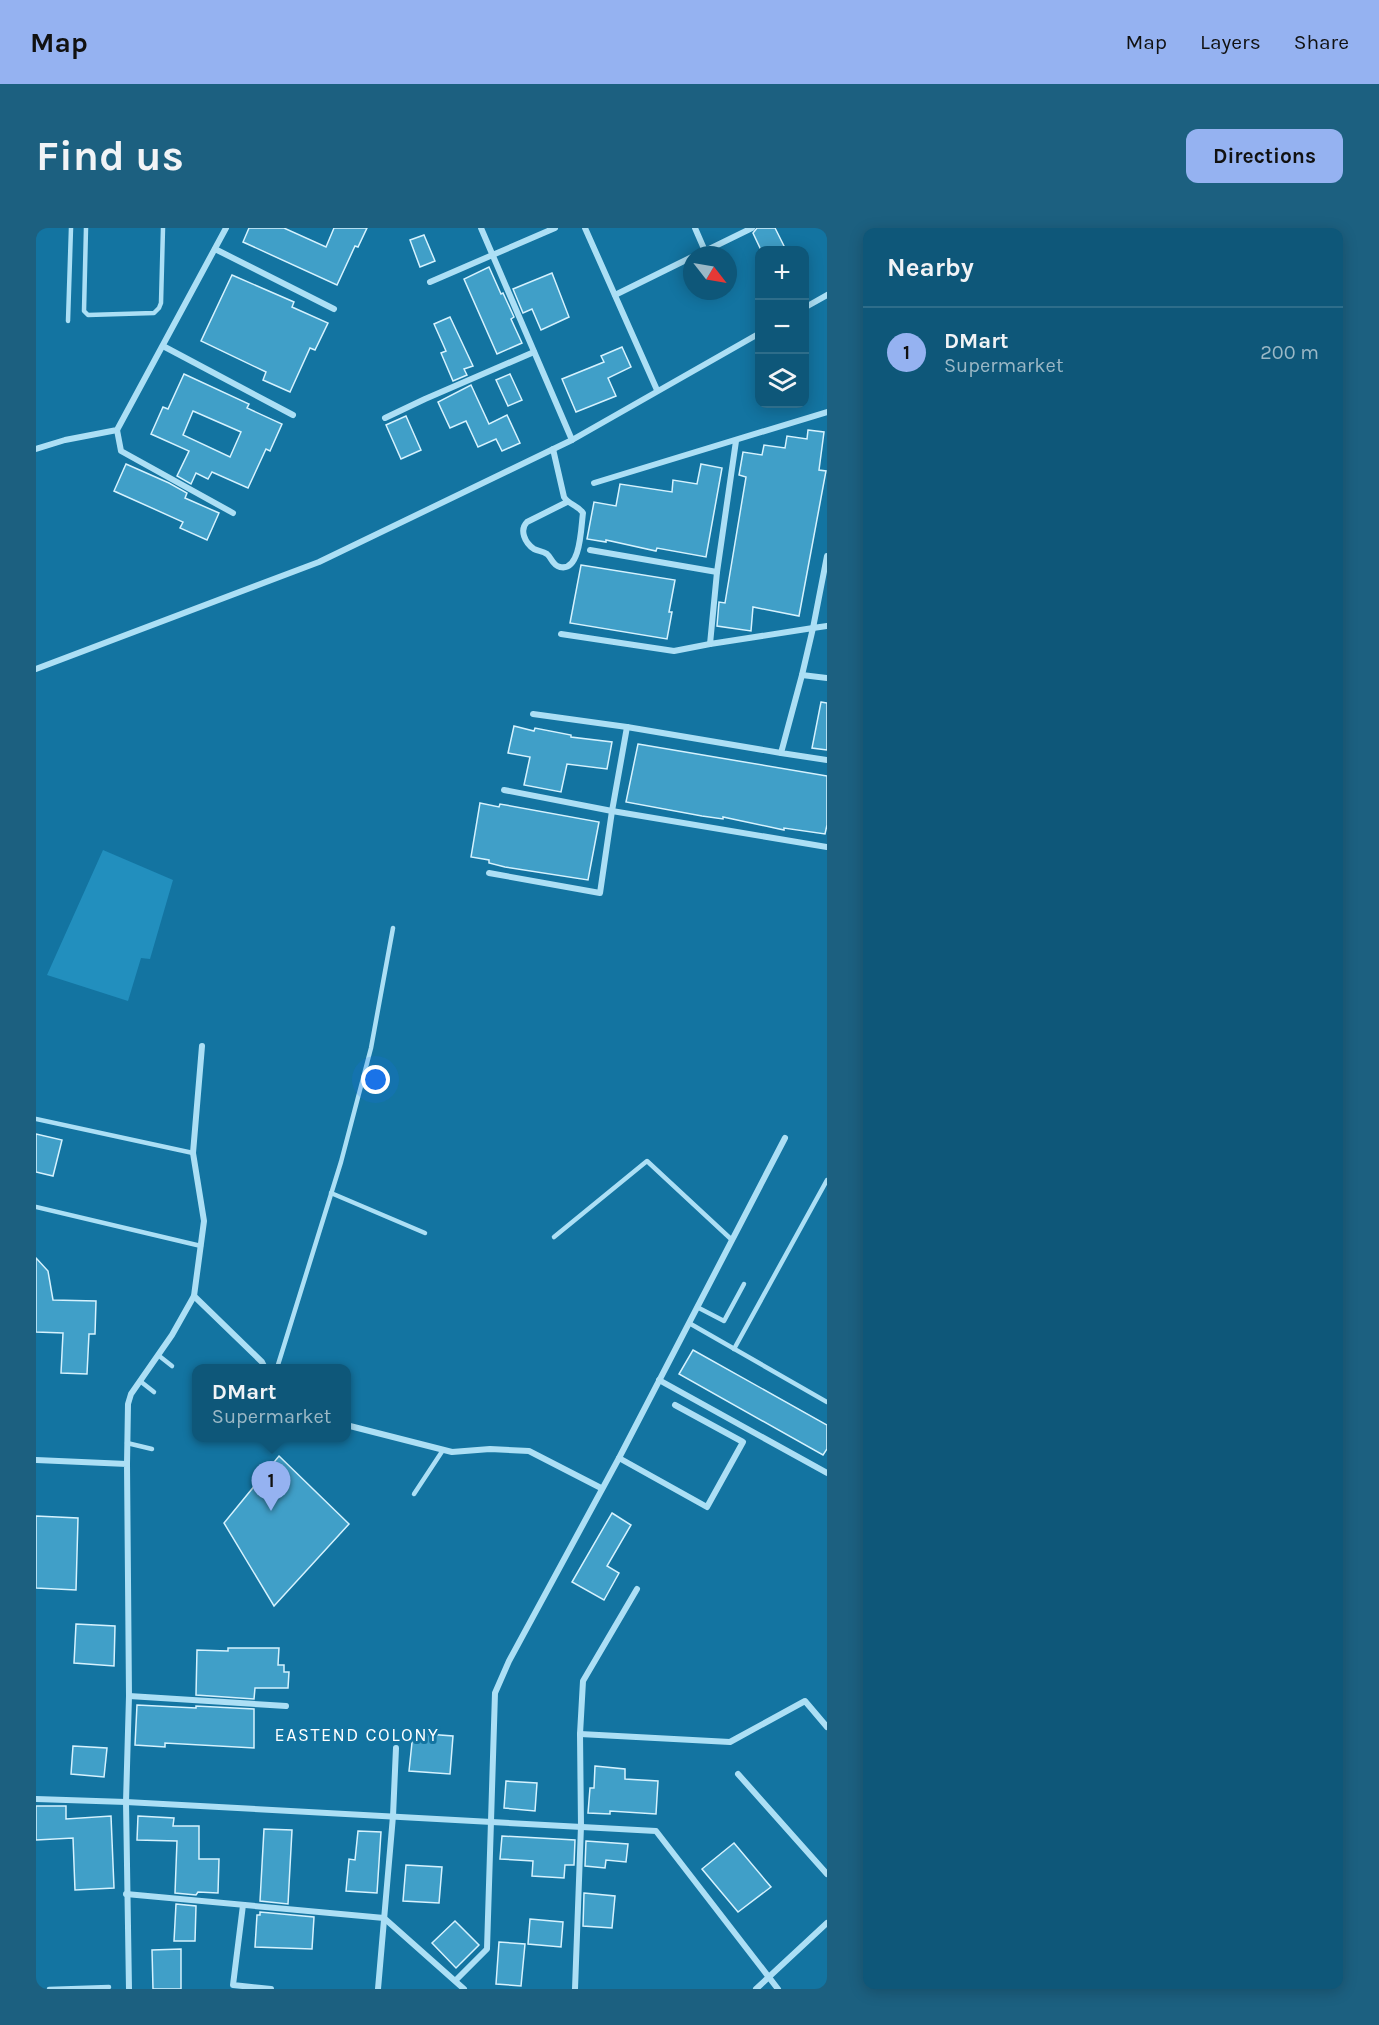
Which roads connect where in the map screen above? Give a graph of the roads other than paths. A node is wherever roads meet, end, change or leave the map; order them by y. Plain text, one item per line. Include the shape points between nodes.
1 (71, 228) edge
2 (86, 228) edge
3 (163, 228) edge
4 (226, 228) edge
5 (481, 228) edge
6 (555, 228) edge
7 (585, 228) edge
8 (694, 228) edge
9 (752, 228) edge
10 (703, 246) edge
11 (715, 246) edge
12 (215, 249) junction
13 (492, 255) junction
14 (683, 261) edge
15 (430, 282) dead end
16 (615, 295) junction
17 (827, 295) edge
18 (809, 305) edge
19 (334, 309) dead end
20 (68, 321) dead end
21 (755, 335) edge
22 (163, 346) junction
23 (534, 351) junction
24 (657, 390) junction
25 (827, 412) edge
26 (293, 415) dead end
27 (385, 418) dead end
28 (117, 429) junction
29 (573, 440) junction
30 (736, 441) junction
31 (36, 449) edge
32 (553, 449) junction
33 (594, 483) dead end
34 (567, 502) junction
35 (233, 513) dead end
36 (591, 550) dead end
37 (827, 556) edge
38 (717, 572) junction
39 (827, 626) edge
40 (813, 628) junction
41 (561, 634) dead end
42 (710, 644) junction
43 (36, 669) edge
44 (802, 675) junction
45 (827, 678) edge
46 (533, 714) dead end
47 (627, 727) junction
48 (781, 753) junction
49 (827, 760) edge
50 (504, 790) dead end
51 (612, 811) junction
52 (827, 847) edge
53 (489, 873) dead end
54 (393, 928) dead end
55 (202, 1046) dead end
56 (36, 1119) edge
57 (785, 1138) dead end
58 (193, 1153) junction
59 (827, 1180) edge
60 (331, 1193) junction
61 (36, 1207) edge
62 (424, 1233) dead end
63 (554, 1237) dead end
64 (732, 1240) junction
65 (201, 1246) junction
66 (744, 1284) dead end
67 (194, 1296) junction
68 (697, 1307) junction
69 (689, 1323) junction
70 (734, 1350) junction
71 (158, 1355) junction
72 (263, 1364) edge
73 (278, 1364) edge
74 (172, 1366) dead end
75 (659, 1380) junction
76 (140, 1381) junction
77 (154, 1392) dead end
78 (827, 1402) edge
79 (675, 1405) dead end
80 (351, 1426) edge
81 (128, 1443) junction
82 (152, 1449) dead end
83 (443, 1450) junction
84 (619, 1458) junction
85 (36, 1460) edge
86 (127, 1464) junction
87 (827, 1473) edge
88 (601, 1488) junction
89 (414, 1494) dead end
90 (637, 1589) dead end
91 (129, 1696) junction
92 (286, 1706) dead end
93 (827, 1727) edge
94 (580, 1734) junction
95 (396, 1748) dead end
96 (738, 1774) dead end
97 (36, 1799) edge
98 (126, 1802) junction
99 (393, 1816) junction
100 (491, 1821) junction
101 (581, 1826) junction
102 (827, 1874) edge
103 (126, 1894) junction
104 (243, 1905) junction
105 (384, 1918) junction
106 (827, 1923) edge
107 (769, 1977) junction
108 (456, 1980) junction
109 (109, 1987) dead end
110 (49, 1989) edge
111 (129, 1989) edge
112 (271, 1989) edge
113 (378, 1989) edge
114 (464, 1989) edge
115 (575, 1989) edge
116 (756, 1989) edge
117 (778, 1989) edge

1 - 20 lane
2 - 3 lane via 84,311 88,315 154,313 159,308
4 - 12 street
5 - 13 street
6 - 13 street
7 - 16 street
8 - 10 street
9 - 11 street
12 - 19 street
12 - 22 street
13 - 15 street
13 - 23 street
14 - 16 street
16 - 24 street
17 - 18 street
21 - 24 street
22 - 26 street
22 - 28 street
23 - 27 street
23 - 29 street
24 - 29 street
25 - 30 street
28 - 31 street
28 - 35 street via 121,451
29 - 32 street
30 - 33 street
30 - 38 street
32 - 34 street
32 - 43 street via 319,561
34 - 34 street via 583,513 577,554 570,564 560,567 548,555 532,548 522,531 527,522
36 - 38 street
37 - 40 street
38 - 42 street
39 - 40 street
40 - 42 street
40 - 44 street
41 - 42 street via 674,651
44 - 45 street
44 - 48 street
46 - 47 street
47 - 48 street
47 - 51 street
48 - 49 street
50 - 51 street
51 - 52 street
51 - 53 street via 600,893
54 - 60 lane via 371,1048
55 - 58 street
56 - 58 lane
57 - 64 street
58 - 65 street via 204,1221
59 - 70 lane
60 - 62 lane
60 - 73 lane
61 - 65 lane
63 - 64 lane via 647,1161
64 - 68 street
65 - 67 street
66 - 68 lane via 724,1321
67 - 71 street
67 - 72 street
68 - 69 street
69 - 70 lane
69 - 75 street
70 - 78 lane
71 - 74 lane
71 - 76 street
75 - 84 street
75 - 87 street
76 - 77 lane
76 - 81 street via 128,1404
79 - 84 street via 743,1443 707,1507
80 - 83 street
81 - 82 lane
81 - 86 street
83 - 88 street via 529,1451
83 - 89 lane
84 - 88 street
85 - 86 street
86 - 91 street
88 - 100 street via 495,1694
90 - 94 street via 583,1681
91 - 92 street
91 - 98 street
93 - 94 street via 805,1701 730,1742
94 - 101 street
95 - 99 street
96 - 102 street
97 - 98 street
98 - 99 street
98 - 103 street
99 - 100 street
99 - 105 street
100 - 101 street
100 - 108 street via 487,1949
101 - 107 street via 656,1831
101 - 115 street
103 - 104 street
103 - 111 street
104 - 105 street
104 - 112 street via 233,1985
105 - 108 street
105 - 113 street
106 - 107 street
107 - 116 street
107 - 117 street
108 - 114 street
109 - 110 lane

